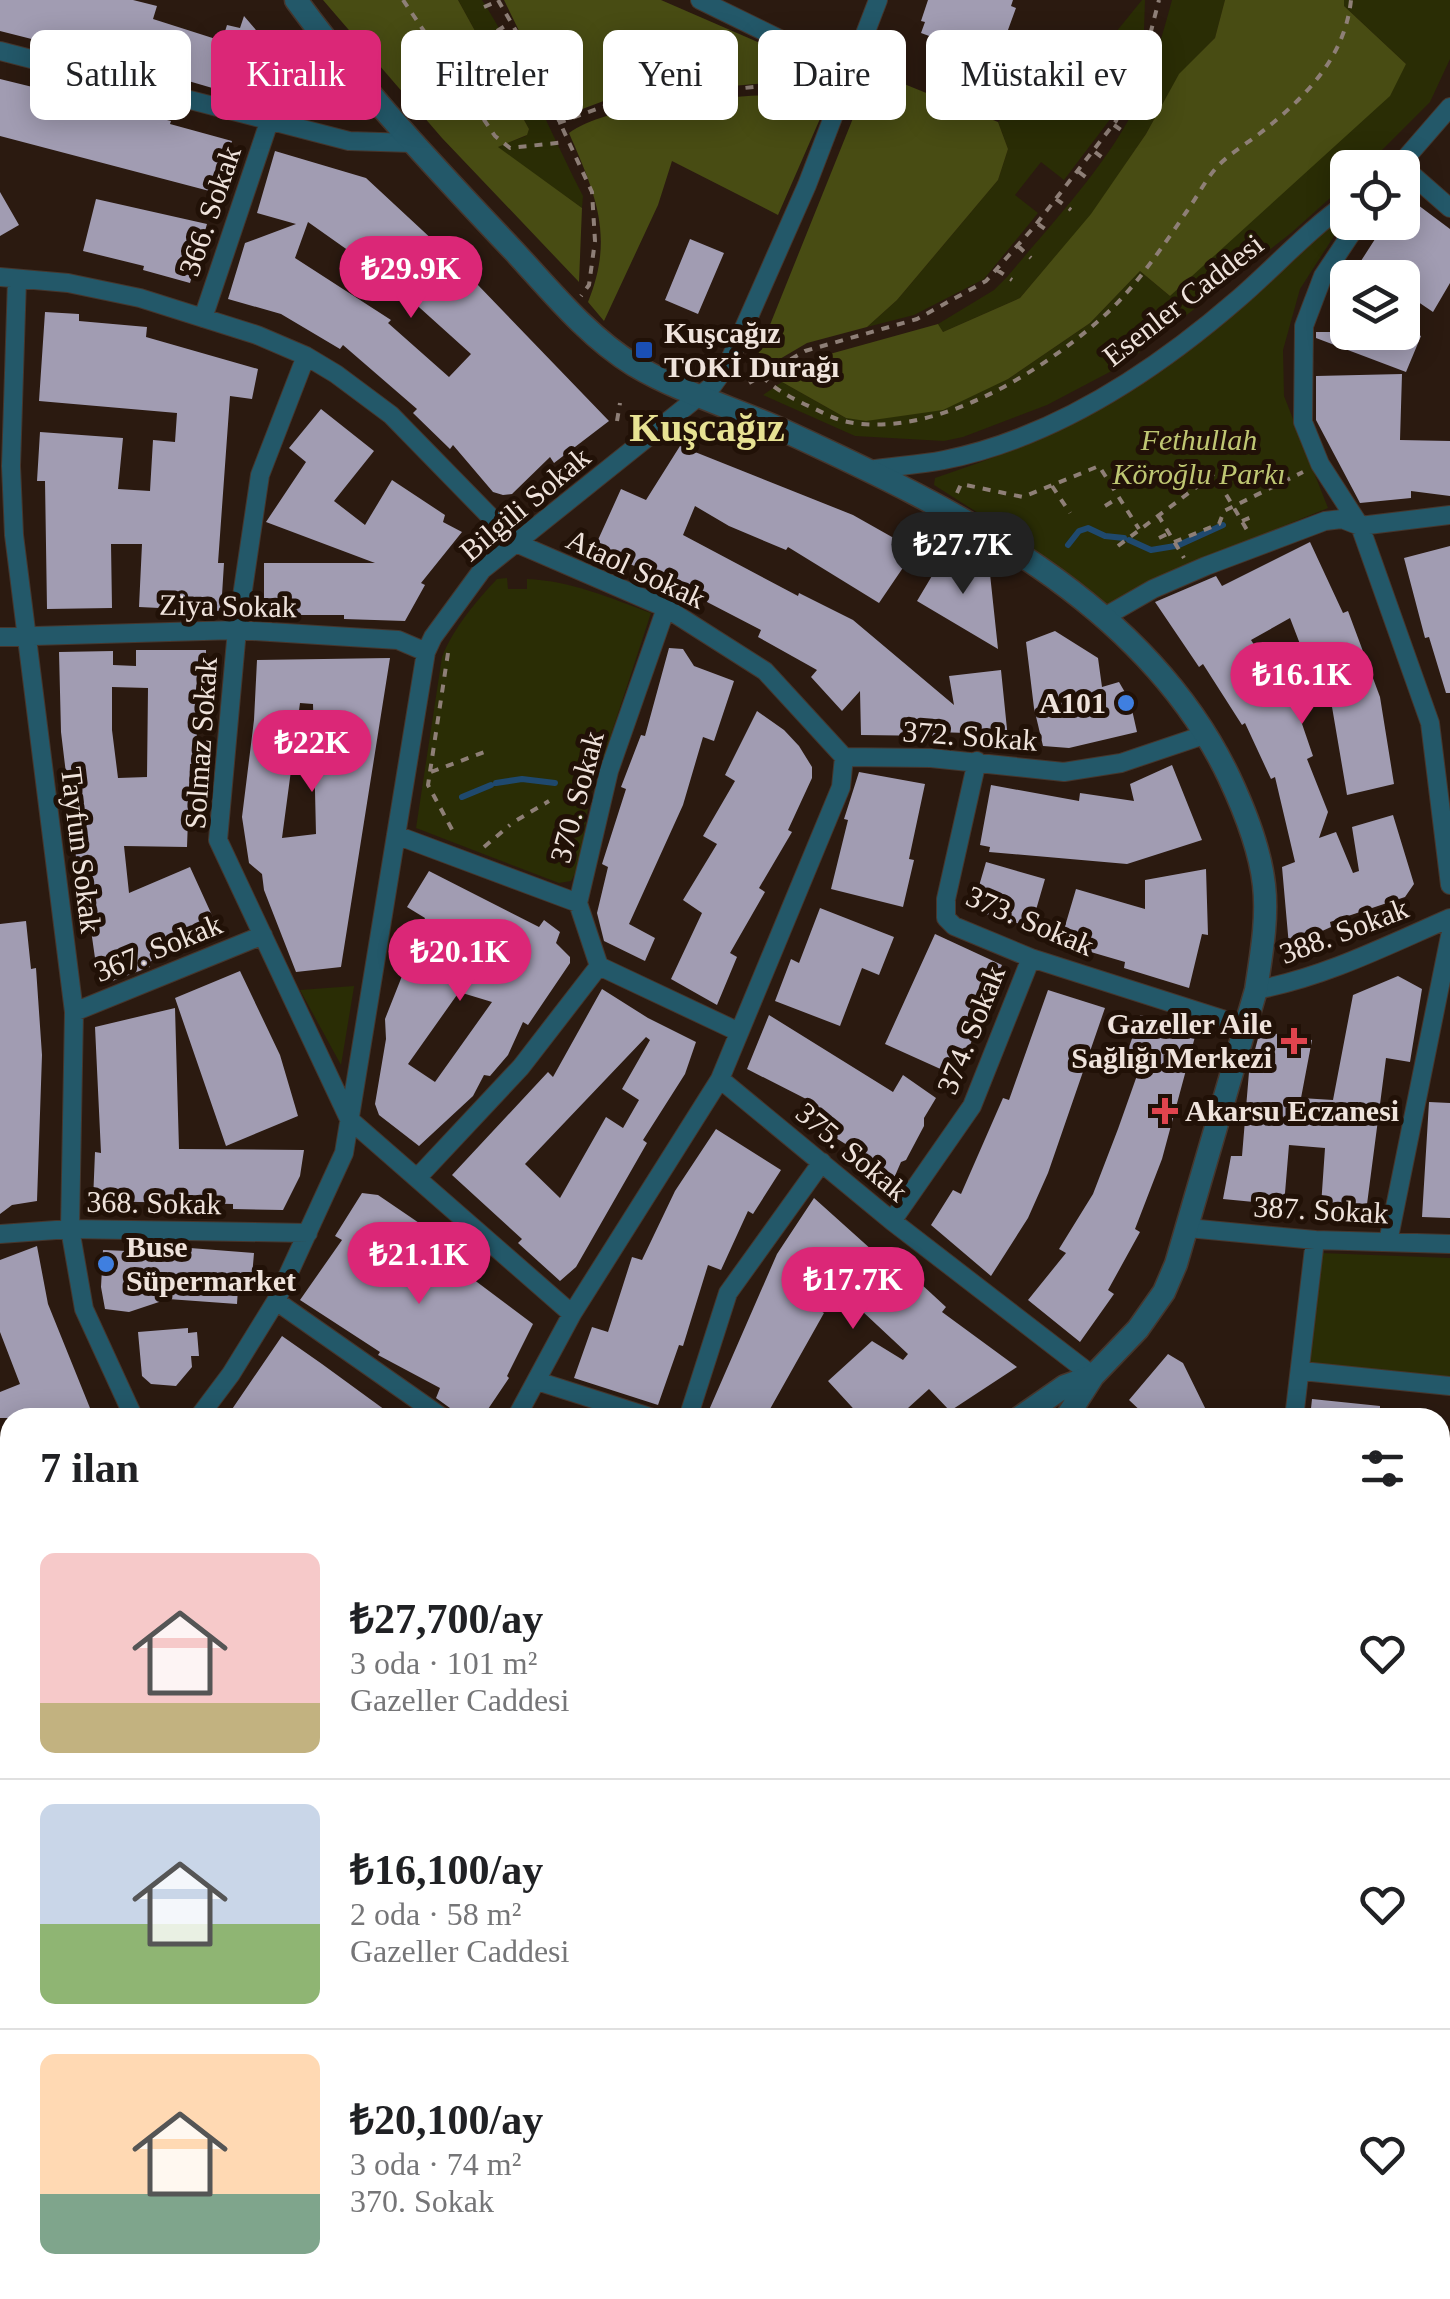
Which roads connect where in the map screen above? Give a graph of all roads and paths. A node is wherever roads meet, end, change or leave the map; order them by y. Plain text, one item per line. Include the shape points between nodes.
1 (296, 0) edge
2 (403, 0) edge
3 (498, 0) edge
4 (700, 0) edge
5 (878, 0) edge
6 (1160, 0) edge
7 (1351, 0) edge
8 (484, 7) dead end
9 (511, 22) junction
10 (497, 30) dead end
11 (516, 30) edge
12 (761, 30) edge
13 (867, 30) edge
14 (1151, 30) edge
15 (0, 51) edge
16 (758, 87) edge
17 (1450, 107) edge
18 (557, 120) edge
19 (832, 120) edge
20 (1116, 120) edge
21 (269, 122) junction
22 (558, 123) junction
23 (1114, 125) junction
24 (1127, 134) dead end
25 (567, 142) junction
26 (412, 144) junction
27 (1413, 150) edge
28 (1094, 151) junction
29 (1107, 161) dead end
30 (1078, 172) junction
31 (1091, 181) dead end
32 (1420, 184) edge
33 (1056, 200) junction
34 (1450, 208) edge
35 (1071, 210) dead end
36 (1330, 218) edge
37 (1037, 224) junction
38 (1051, 233) dead end
39 (1347, 240) edge
40 (1018, 246) junction
41 (1032, 258) dead end
42 (997, 270) junction
43 (9, 278) edge
44 (1012, 280) dead end
45 (581, 296) dead end
46 (203, 318) junction
47 (306, 356) junction
48 (762, 376) junction
49 (749, 382) dead end
50 (700, 395) junction
51 (620, 403) dead end
52 (617, 421) dead end
53 (1312, 468) dead end
54 (868, 470) junction
55 (961, 484) dead end
56 (1052, 486) junction
57 (1119, 498) junction
58 (1106, 506) dead end
59 (1234, 507) junction
60 (1070, 512) dead end
61 (1158, 515) junction
62 (1450, 515) edge
63 (1131, 516) junction
64 (1254, 516) dead end
65 (1242, 521) junction
66 (1120, 522) dead end
67 (1360, 526) junction
68 (1139, 529) junction
69 (1168, 533) junction
70 (1159, 538) dead end
71 (1252, 538) dead end
72 (1174, 542) junction
73 (516, 543) junction
74 (1118, 546) dead end
75 (1187, 565) dead end
76 (666, 608) junction
77 (1106, 616) junction
78 (237, 630) junction
79 (27, 635) junction
80 (0, 637) edge
81 (450, 648) dead end
82 (426, 652) junction
83 (1450, 718) edge
84 (1430, 724) junction
85 (1207, 734) junction
86 (488, 751) dead end
87 (844, 757) junction
88 (977, 761) junction
89 (429, 773) junction
90 (549, 802) dead end
91 (517, 820) dead end
92 (510, 825) dead end
93 (396, 836) junction
94 (462, 838) dead end
95 (473, 843) dead end
96 (484, 847) junction
97 (497, 853) dead end
98 (1450, 885) edge
99 (578, 903) junction
100 (1450, 918) edge
101 (262, 935) junction
102 (1450, 936) edge
103 (1030, 958) junction
104 (599, 966) junction
105 (1256, 990) junction
106 (74, 1012) junction
107 (1244, 1026) junction
108 (739, 1032) junction
109 (720, 1079) junction
110 (349, 1119) junction
111 (822, 1162) junction
112 (418, 1177) junction
113 (892, 1221) junction
114 (1188, 1228) junction
115 (70, 1229) junction
116 (308, 1233) junction
117 (0, 1234) edge
118 (1315, 1240) junction
119 (1388, 1242) junction
120 (1450, 1244) edge
121 (276, 1301) junction
122 (572, 1314) junction
123 (1302, 1371) junction
124 (1093, 1376) junction
125 (537, 1381) junction
126 (1450, 1386) edge
127 (129, 1408) edge
128 (206, 1408) edge
129 (429, 1408) edge
130 (522, 1408) edge
131 (622, 1408) edge
132 (691, 1408) edge
133 (1033, 1408) edge
134 (1072, 1408) edge
135 (1296, 1408) edge

1 - 26 street
2 - 25 path via 495,136 510,148
3 - 8 path
3 - 9 path
4 - 12 street
5 - 13 street, Bilgili Sokak
6 - 14 path
7 - 48 path via 1338,51 1314,84 1218,166 1156,256 1097,322 1014,381 926,420 874,424 846,422 795,400
9 - 10 path
9 - 11 path
15 - 21 street
16 - 22 path via 619,101
17 - 27 street
18 - 22 path
19 - 50 street, Bilgili Sokak via 728,364
20 - 23 path
21 - 26 street via 349,142
21 - 46 street, 366. Sokak
22 - 25 path
23 - 24 path
23 - 28 path
25 - 45 path via 592,192 594,212 589,285
26 - 50 street via 591,331 634,365
28 - 29 path
28 - 30 path
30 - 31 path
30 - 33 path
32 - 34 street
33 - 35 path
33 - 37 path
36 - 54 street, Esenler Caddesi via 1208,323 1118,388 1012,439 946,460
37 - 38 path
37 - 40 path
39 - 67 street via 1304,326 1303,422 1320,464
40 - 41 path
40 - 42 path
42 - 44 path
42 - 48 path via 917,320 805,351
43 - 46 street, Ataol Sokak via 68,283
43 - 79 street, Tayfun Sokak via 10,466
46 - 47 street, Ataol Sokak
47 - 73 street, Ataol Sokak via 391,415
47 - 78 street, Solmaz Sokak via 260,475
48 - 49 path
50 - 54 street
50 - 73 street, Bilgili Sokak
51 - 52 path
53 - 59 path
54 - 77 street via 1006,546
55 - 56 path via 1023,498
56 - 57 path via 1099,466
56 - 60 path
57 - 58 path
57 - 63 path
59 - 61 path via 1214,474
59 - 65 path
59 - 72 path via 1218,524
61 - 68 path
61 - 69 path
62 - 67 street
63 - 66 path
63 - 68 path
64 - 65 path
65 - 71 path
67 - 77 street via 1324,521 1153,589
67 - 84 street
68 - 74 path
69 - 70 path
69 - 72 path
72 - 75 path
73 - 76 street, Ataol Sokak
73 - 82 street, Bilgili Sokak via 482,570
76 - 87 street, Ataol Sokak via 765,671
76 - 99 street, 370. Sokak via 609,772
77 - 85 street via 1171,682
78 - 79 street, Ziya Sokak
78 - 82 street, Ziya Sokak via 398,640
78 - 101 street, Solmaz Sokak via 218,840
79 - 80 street, Ziya Sokak
79 - 106 street, Tayfun Sokak
81 - 89 path
82 - 93 street, Bilgili Sokak
83 - 84 street
84 - 98 street
85 - 88 street, 372. Sokak via 1094,769 1064,772
85 - 105 street via 1260,860 1265,889
86 - 89 path
87 - 88 street, 372. Sokak
87 - 108 street via 841,787
88 - 103 street, 373. Sokak via 944,912 954,926
89 - 94 path via 428,785 450,830
90 - 91 path
92 - 96 path
93 - 99 street
93 - 110 street, Bilgili Sokak
95 - 96 path
96 - 97 path
99 - 104 street, 370. Sokak
100 - 105 street, 388. Sokak via 1325,972
101 - 106 street, 367. Sokak
101 - 110 street, Solmaz Sokak
102 - 119 street
103 - 107 street, 373. Sokak
103 - 113 street, 374. Sokak via 972,1106
104 - 108 street
104 - 112 street via 521,1067
105 - 107 street
106 - 115 street, Tayfun Sokak
107 - 114 street
108 - 109 street
109 - 111 street, 375. Sokak
109 - 122 street
110 - 112 street, Solmaz Sokak
110 - 116 street, Bilgili Sokak via 344,1153
111 - 113 street, 375. Sokak
111 - 132 street via 728,1292
112 - 122 street, Solmaz Sokak
113 - 124 street, 375. Sokak
114 - 118 street, 387. Sokak
114 - 124 street via 1164,1292
115 - 116 street, 368. Sokak
115 - 117 street, 368. Sokak
115 - 127 street, Tayfun Sokak via 84,1310
116 - 121 street, Bilgili Sokak
118 - 119 street, 387. Sokak
118 - 123 street
119 - 120 street, 387. Sokak
121 - 128 street, Bilgili Sokak
121 - 129 street
122 - 125 street
123 - 126 street
123 - 135 street
124 - 133 street
124 - 134 street
125 - 130 street
125 - 131 street

